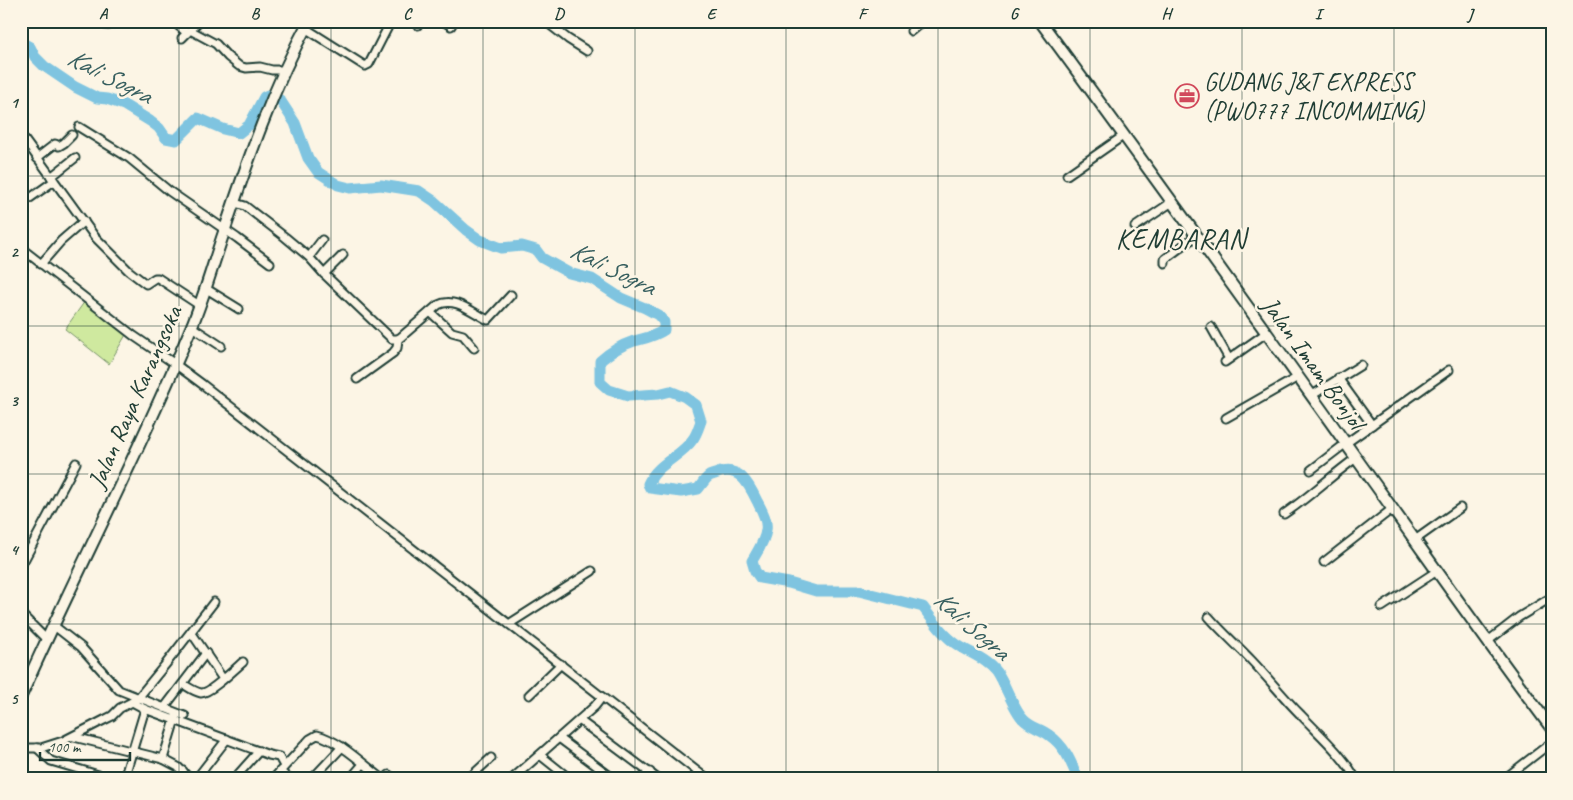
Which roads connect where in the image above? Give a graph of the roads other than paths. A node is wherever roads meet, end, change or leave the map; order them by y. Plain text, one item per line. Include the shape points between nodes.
1 (100, 21) edge
2 (114, 21) edge
3 (173, 21) edge
4 (200, 21) edge
5 (391, 21) edge
6 (443, 21) edge
7 (454, 21) edge
8 (545, 21) edge
9 (923, 21) edge
10 (1040, 21) edge
11 (307, 25) edge
12 (911, 31) dead end
13 (186, 34) junction
14 (588, 50) dead end
15 (286, 70) junction
16 (79, 127) dead end
17 (72, 135) dead end
18 (1123, 136) junction
19 (22, 137) edge
20 (37, 158) junction
21 (75, 158) dead end
22 (1067, 175) dead end
23 (52, 179) junction
24 (30, 198) dead end
25 (1172, 202) junction
26 (235, 203) junction
27 (84, 221) junction
28 (1135, 227) dead end
29 (225, 230) junction
30 (1196, 236) junction
31 (322, 240) dead end
32 (21, 248) edge
33 (343, 256) dead end
34 (309, 257) junction
35 (270, 263) dead end
36 (41, 264) junction
37 (1165, 264) dead end
38 (324, 274) junction
39 (205, 288) junction
40 (511, 295) dead end
41 (199, 305) junction
42 (239, 309) dead end
43 (430, 312) junction
44 (192, 327) junction
45 (1211, 327) dead end
46 (1266, 333) junction
47 (398, 339) junction
48 (221, 346) dead end
49 (474, 348) dead end
50 (175, 364) junction
51 (1361, 364) dead end
52 (1449, 370) dead end
53 (1298, 377) junction
54 (1338, 378) junction
55 (357, 379) dead end
56 (1311, 396) junction
57 (1226, 418) dead end
58 (1372, 426) junction
59 (1345, 444) junction
60 (1356, 458) junction
61 (76, 464) dead end
62 (1312, 470) dead end
63 (1460, 508) dead end
64 (1392, 509) junction
65 (1284, 514) dead end
66 (1415, 540) junction
67 (1324, 562) dead end
68 (21, 566) edge
69 (592, 571) dead end
70 (1437, 571) junction
71 (1552, 597) edge
72 (214, 602) dead end
73 (1382, 607) dead end
74 (21, 614) edge
75 (1209, 617) dead end
76 (508, 624) junction
77 (54, 625) junction
78 (191, 632) junction
79 (47, 640) junction
80 (1488, 641) junction
81 (206, 652) junction
82 (243, 662) dead end
83 (561, 664) junction
84 (223, 679) junction
85 (183, 684) junction
86 (21, 696) edge
87 (529, 696) dead end
88 (602, 697) junction
89 (135, 700) junction
90 (164, 708) junction
91 (145, 709) junction
92 (176, 716) junction
93 (185, 716) dead end
94 (579, 720) junction
95 (1552, 729) edge
96 (74, 737) junction
97 (560, 738) junction
98 (227, 739) junction
99 (1552, 742) edge
100 (342, 747) junction
101 (21, 748) edge
102 (37, 748) junction
103 (133, 751) junction
104 (259, 751) junction
105 (540, 754) junction
106 (491, 758) dead end
107 (163, 759) junction
108 (363, 764) junction
109 (282, 768) junction
110 (183, 771) junction
111 (650, 772) junction
112 (700, 773) junction
113 (389, 777) edge
114 (517, 777) edge
115 (112, 779) edge
116 (124, 779) edge
117 (178, 779) edge
118 (190, 779) edge
119 (196, 779) edge
120 (234, 779) edge
121 (272, 779) edge
122 (289, 779) edge
123 (312, 779) edge
124 (350, 779) edge
125 (468, 779) edge
126 (570, 779) edge
127 (614, 779) edge
128 (641, 779) edge
129 (658, 779) edge
130 (692, 779) edge
131 (707, 779) edge
132 (1356, 779) edge
133 (1504, 779) edge

1 - 2 street via 107,25
3 - 13 street
4 - 13 street
5 - 11 street via 365,66
6 - 7 street via 451,26
8 - 14 street
9 - 12 street
10 - 18 main road, Jalan Imam Bonjol
11 - 15 main road, Jalan Raya Karangsoka
13 - 15 street via 216,44 239,66
15 - 26 main road, Jalan Raya Karangsoka via 252,150
16 - 29 street via 129,158
17 - 20 street via 62,145 55,144
18 - 22 street
18 - 25 main road, Jalan Imam Bonjol
19 - 20 street
20 - 23 street
21 - 23 street
23 - 24 street
23 - 27 street
25 - 28 street
25 - 30 main road, Jalan Imam Bonjol
26 - 29 main road, Jalan Raya Karangsoka
26 - 34 street via 245,206
27 - 36 street
27 - 41 street via 110,253 144,284 158,278
29 - 35 street
29 - 39 main road, Jalan Raya Karangsoka
30 - 37 street via 1165,259
30 - 46 main road, Jalan Imam Bonjol
31 - 34 street
32 - 36 street
33 - 38 street
34 - 38 street
36 - 50 street
38 - 47 street via 389,338
39 - 41 main road, Jalan Raya Karangsoka
39 - 42 street
40 - 43 street via 488,320 449,302 443,302
41 - 44 main road, Jalan Raya Karangsoka
43 - 47 street
43 - 49 street via 452,332 463,335
44 - 48 street
44 - 50 main road, Jalan Raya Karangsoka
45 - 46 street via 1227,360
46 - 53 main road, Jalan Imam Bonjol
47 - 55 street via 393,353
50 - 76 street
50 - 77 main road, Jalan Raya Karangsoka
51 - 54 street
52 - 58 street
53 - 56 main road, Jalan Imam Bonjol
53 - 57 street
54 - 56 street
54 - 58 street
56 - 59 main road, Jalan Imam Bonjol
58 - 59 street
59 - 60 main road, Jalan Imam Bonjol
59 - 62 street
60 - 64 main road, Jalan Imam Bonjol
60 - 65 street
61 - 68 street
63 - 66 street
64 - 66 main road, Jalan Imam Bonjol
64 - 67 street
66 - 70 main road, Jalan Imam Bonjol
69 - 76 street
70 - 73 street
70 - 80 main road, Jalan Imam Bonjol
71 - 80 street
72 - 78 street
74 - 79 street
75 - 132 street via 1324,738
76 - 83 street
77 - 79 main road, Jalan Raya Karangsoka
77 - 89 street via 81,648 119,690
78 - 81 street
78 - 89 street
79 - 86 main road, Jalan Raya Karangsoka
80 - 95 main road, Jalan Imam Bonjol
81 - 84 street
81 - 85 street
82 - 84 street
83 - 87 street
83 - 88 street
84 - 85 street via 202,693
85 - 90 street
88 - 94 street
88 - 112 street
89 - 90 street
89 - 91 street
89 - 96 street
90 - 92 street
91 - 92 street
91 - 103 street
92 - 93 street
92 - 98 street
92 - 107 street
94 - 97 street
94 - 111 street
96 - 102 street
96 - 103 street
97 - 105 street
97 - 127 street
98 - 104 street
98 - 119 street
99 - 133 street
100 - 108 street
100 - 109 street via 317,735
100 - 123 street
101 - 102 street
102 - 115 street via 51,762
103 - 107 street
103 - 116 street
104 - 109 street via 279,757
104 - 120 street
105 - 114 street
105 - 126 street
106 - 125 street
107 - 110 street
108 - 113 street
108 - 124 street
109 - 121 street
109 - 122 street
110 - 117 street
110 - 118 street
111 - 128 street
111 - 129 street
112 - 130 street
112 - 131 street

